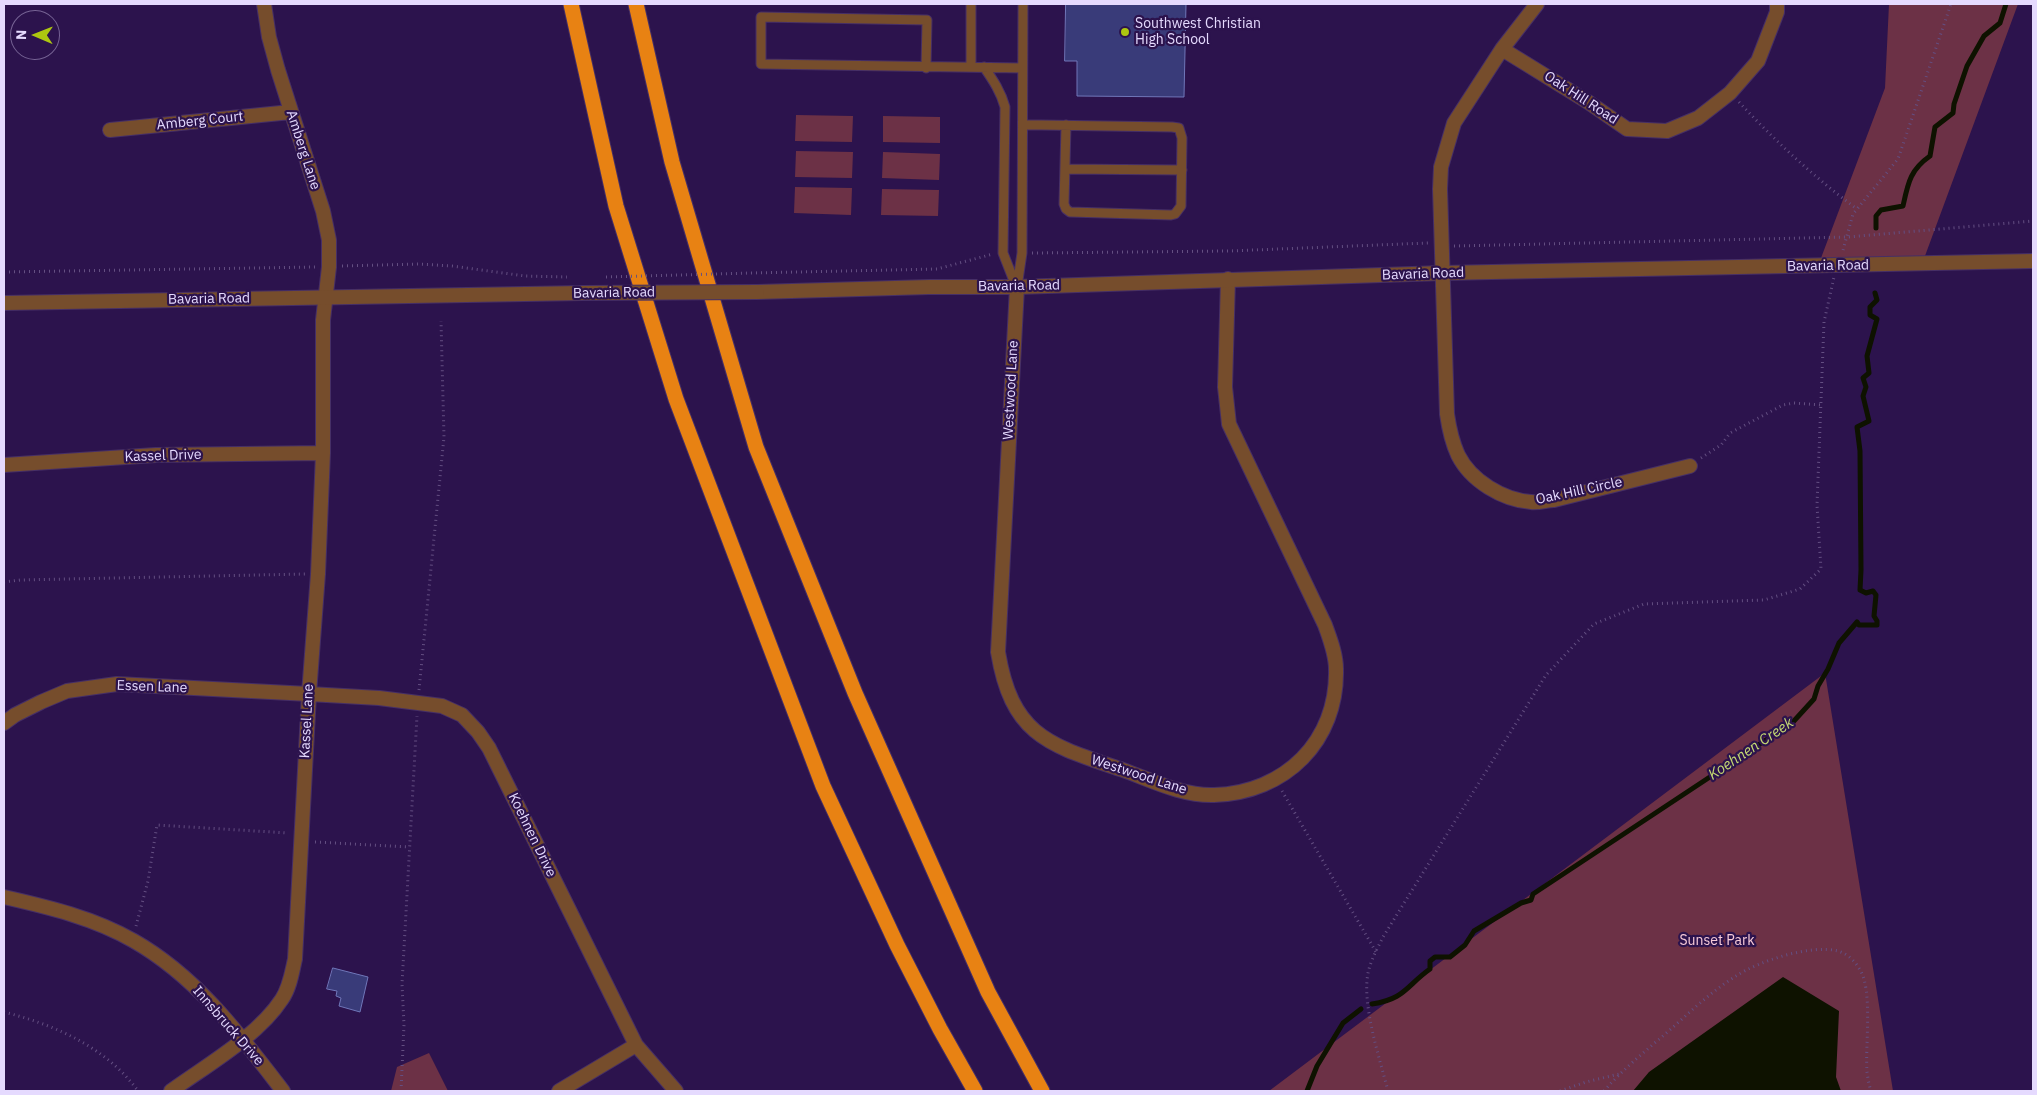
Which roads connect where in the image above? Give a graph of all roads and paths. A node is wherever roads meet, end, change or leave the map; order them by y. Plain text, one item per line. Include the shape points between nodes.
1 (264, 4) edge
2 (571, 4) edge
3 (636, 4) edge
4 (971, 4) edge
5 (1024, 4) edge
6 (1537, 4) edge
7 (1777, 4) edge
8 (1951, 4) edge
9 (1502, 48) junction
10 (971, 67) junction
11 (984, 67) junction
12 (926, 68) junction
13 (1022, 68) junction
14 (1730, 93) junction
15 (1005, 107) junction
16 (1023, 107) junction
17 (291, 112) junction
18 (1023, 125) junction
19 (1066, 125) junction
20 (110, 130) dead end
21 (1065, 169) junction
22 (1182, 170) junction
23 (1857, 209) junction
24 (2033, 220) edge
25 (1848, 237) junction
26 (1442, 244) junction
27 (1002, 253) junction
28 (1022, 253) junction
29 (2033, 261) edge
30 (329, 266) junction
31 (1838, 266) junction
32 (4, 272) edge
33 (1443, 273) junction
34 (604, 276) dead end
35 (575, 277) dead end
36 (1228, 279) junction
37 (1016, 287) junction
38 (325, 297) junction
39 (4, 303) edge
40 (1821, 405) junction
41 (323, 452) junction
42 (4, 465) edge
43 (1690, 466) joint
44 (318, 574) junction
45 (4, 582) edge
46 (308, 694) junction
47 (4, 723) edge
48 (1275, 779) junction
49 (301, 838) junction
50 (410, 847) dead end
51 (4, 897) edge
52 (133, 940) junction
53 (1376, 952) junction
54 (4, 1012) edge
55 (243, 1039) junction
56 (636, 1045) junction
57 (1619, 1074) junction
58 (138, 1091) edge
59 (171, 1091) edge
60 (283, 1091) edge
61 (559, 1091) edge
62 (676, 1091) edge
63 (975, 1091) edge
64 (1042, 1091) edge
65 (1388, 1091) edge
66 (1560, 1091) edge
67 (1604, 1091) edge
68 (1871, 1091) edge

1 - 17 street, Amberg Lane via 269,37
2 - 63 highway via 616,206 676,398 823,786 898,945
3 - 64 highway via 672,162 756,447 855,693 988,992
4 - 10 lane
5 - 13 lane
6 - 9 street
7 - 14 street, Oak Hill Road via 1758,61
8 - 23 path via 1898,159
9 - 14 street, Oak Hill Road via 1627,129 1667,131 1698,118
9 - 26 street via 1454,123 1446,144 1441,166
10 - 11 lane
10 - 12 lane
11 - 13 lane
11 - 15 lane
12 - 12 lane via 761,64 761,17 927,20
13 - 16 lane
14 - 23 path via 1799,160
15 - 16 lane
15 - 27 lane
16 - 18 lane
17 - 20 street, Amberg Court
17 - 30 street, Amberg Lane via 323,211 329,240
18 - 19 lane
18 - 28 lane
19 - 21 lane
19 - 22 lane via 1179,128
21 - 22 lane
21 - 22 lane via 1064,204 1070,212 1171,215 1176,214 1181,206
23 - 25 path
24 - 25 path
25 - 26 path
25 - 31 path
26 - 28 path
26 - 33 street
27 - 34 path, bridge via 937,269
27 - 37 lane
28 - 37 lane
29 - 31 street, Bavaria Road
30 - 32 path
30 - 35 path via 419,264 526,276
30 - 38 street, Amberg Lane
31 - 33 street, Bavaria Road
31 - 40 path via 1824,322
33 - 36 street, Bavaria Road
33 - 43 street, Oak Hill Circle via 1450,435 1473,476 1512,499 1532,502 1554,500
36 - 37 street, Bavaria Road
36 - 48 street, Westwood Lane via 1225,387 1229,424 1325,625 1336,667 1331,711 1321,733 1294,767
37 - 38 street, Bavaria Road, bridge
37 - 48 street, Westwood Lane via 998,652 1010,698 1038,734 1062,749 1185,792 1238,793
38 - 39 street, Bavaria Road
38 - 41 street, Kassel Lane
40 - 43 path via 1783,405 1730,433 1721,446
40 - 53 path via 1817,505 1821,569 1800,589 1764,600 1644,604 1594,624 1546,675 1382,937
41 - 42 street, Kassel Drive via 156,455
41 - 44 street, Kassel Lane
44 - 45 path
44 - 46 street, Kassel Lane
46 - 47 street, Essen Lane via 117,684 68,691
46 - 49 street, Kassel Lane
46 - 56 street, Koehnen Drive via 442,706 462,716 478,732 489,748
48 - 53 path
49 - 50 path via 312,842
49 - 52 path via 288,833 157,825
49 - 55 street, Kassel Lane via 295,958 291,977 283,997
51 - 52 street, Innsbruck Drive via 56,909
52 - 55 street, Innsbruck Drive via 194,985
53 - 65 path via 1366,987 1369,1015
54 - 58 path via 73,1037 104,1056
55 - 59 street, Kassel Lane
55 - 60 street, Innsbruck Drive
56 - 61 street
56 - 62 street, Koehnen Drive
57 - 66 path
57 - 67 path
57 - 68 path via 1710,994 1737,975 1759,964 1821,949 1853,959 1862,973 1868,1017 1867,1072

